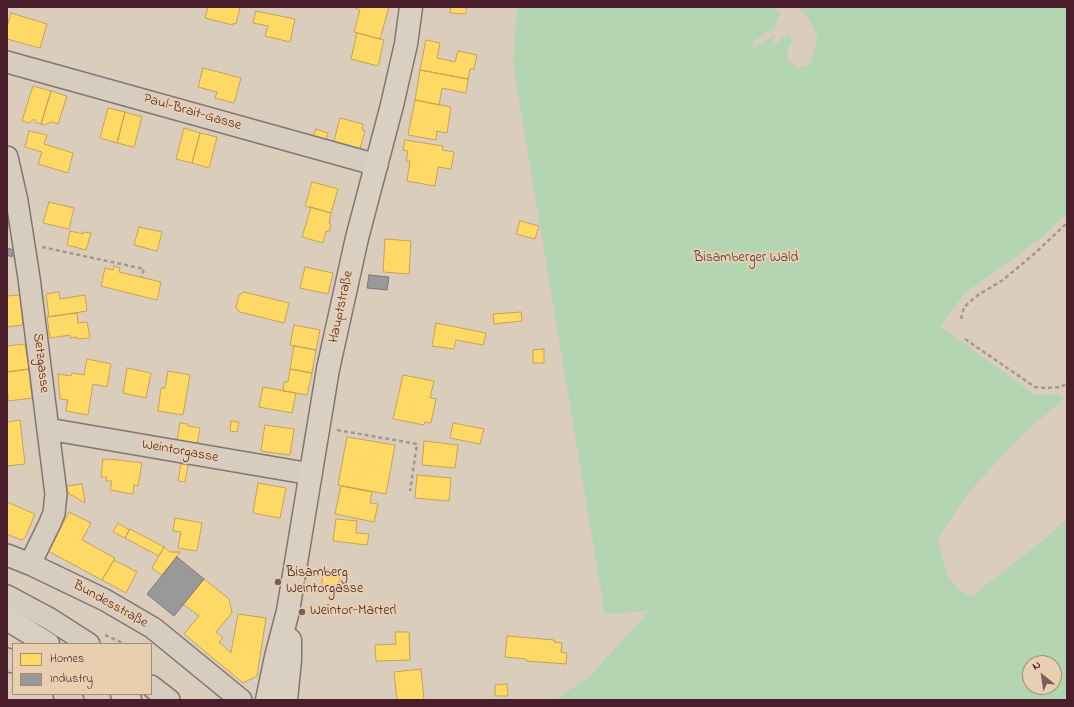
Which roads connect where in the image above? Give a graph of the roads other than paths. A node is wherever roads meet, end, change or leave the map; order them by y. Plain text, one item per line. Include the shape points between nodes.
1 (411, 7) edge
2 (7, 62) edge
3 (7, 157) edge
4 (377, 165) junction
5 (15, 242) edge
6 (48, 429) junction
7 (311, 474) junction
8 (7, 555) edge
9 (30, 564) junction
10 (7, 596) edge
11 (288, 611) junction
12 (7, 619) edge
13 (46, 643) edge
14 (87, 643) edge
15 (152, 687) edge
16 (169, 700) edge
17 (241, 700) edge
18 (266, 700) edge
19 (286, 700) edge

1 - 4 main road, Hauptstraße via 406,44
2 - 4 street, Paul-Brait-Gasse
3 - 5 street, Setzgasse via 17,201
4 - 7 main road, Hauptstraße via 357,238 328,369
5 - 6 street, Setzgasse via 30,285
6 - 7 street, Weintorgasse
6 - 9 street, Setzgasse via 55,504 50,523
7 - 11 main road, Hauptstraße
8 - 9 street, Bundesstraße
9 - 17 street, Bundesstraße via 105,600 153,628
10 - 14 street
11 - 18 main road, Hauptstraße
11 - 19 main road, Hauptstraße via 290,660
12 - 13 main road
15 - 16 street

